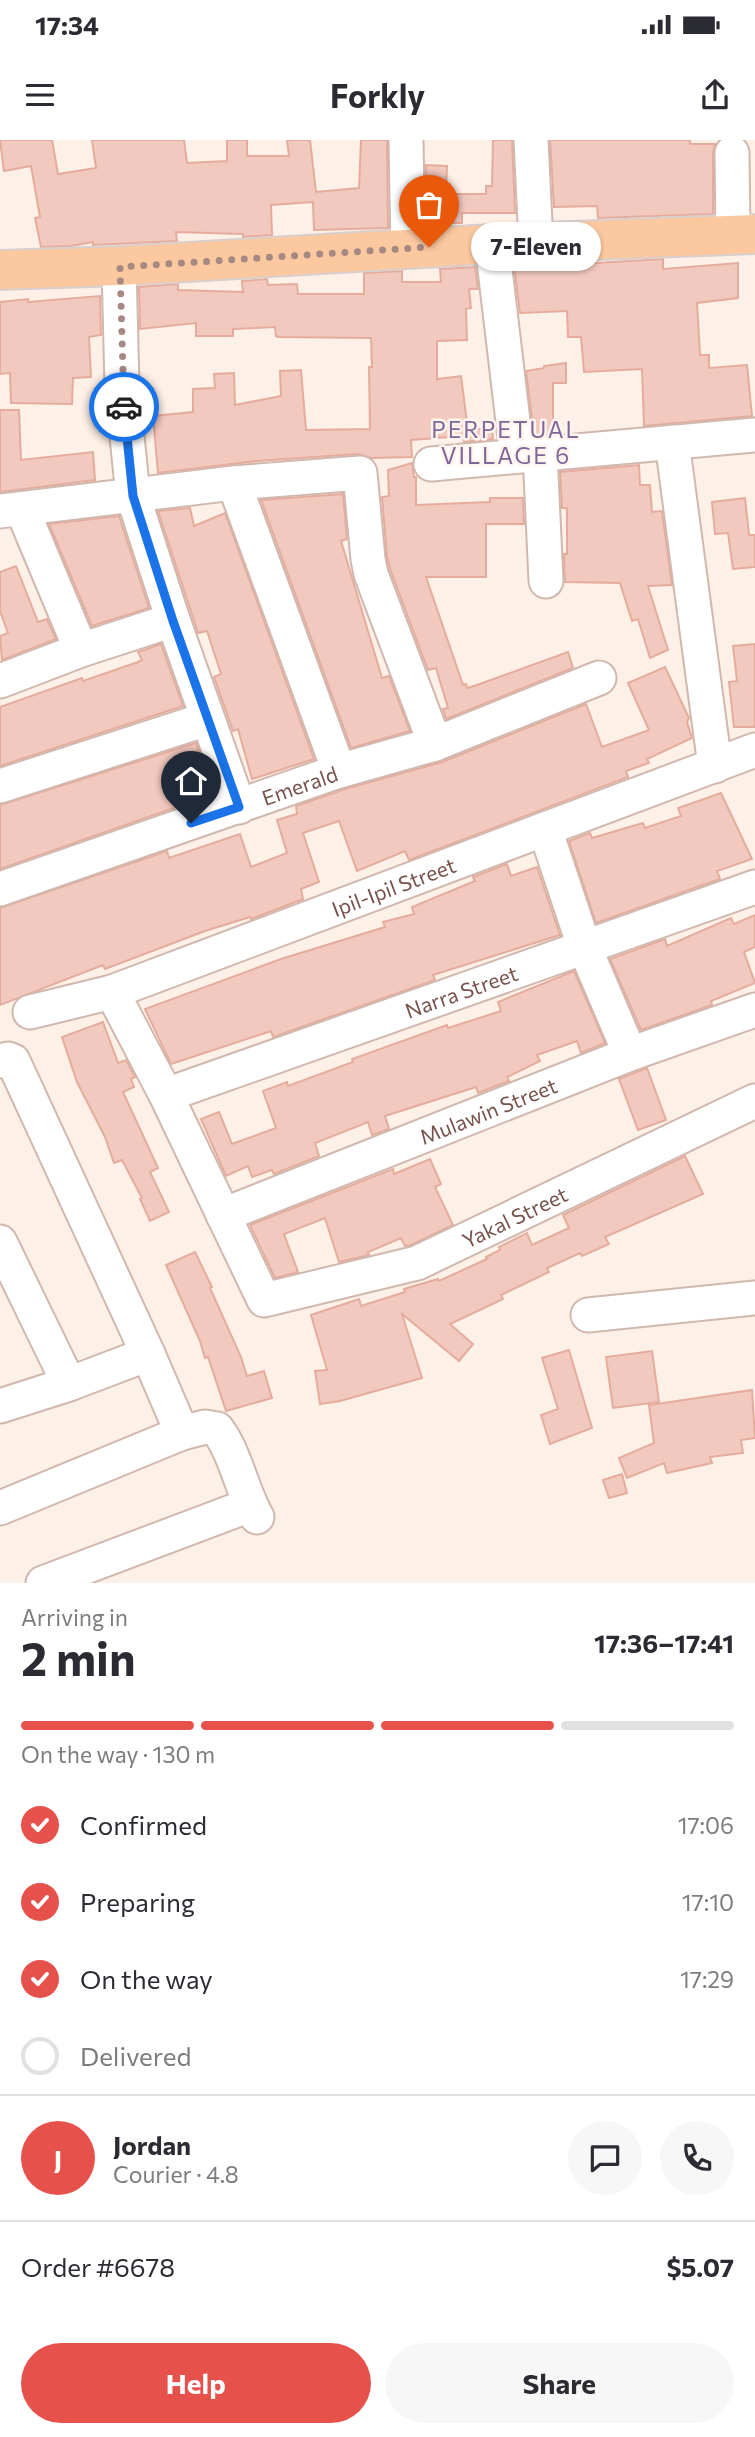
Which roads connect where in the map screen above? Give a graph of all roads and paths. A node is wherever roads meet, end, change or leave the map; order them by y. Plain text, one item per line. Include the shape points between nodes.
1 (406, 140) edge
2 (531, 140) edge
3 (732, 153) dead end
4 (744, 234) edge
5 (536, 243) junction
6 (492, 244) junction
7 (408, 248) junction
8 (120, 267) junction
9 (0, 270) edge
10 (755, 435) edge
11 (672, 442) junction
12 (529, 454) junction
13 (431, 464) dead end
14 (234, 483) junction
15 (133, 496) junction
16 (11, 510) edge
17 (546, 581) dead end
18 (173, 621) junction
19 (81, 650) junction
20 (599, 678) dead end
21 (0, 681) edge
22 (206, 719) junction
23 (435, 744) junction
24 (755, 750) edge
25 (715, 766) junction
26 (339, 771) junction
27 (0, 786) edge
28 (239, 807) junction
29 (545, 829) junction
30 (755, 887) edge
31 (0, 889) edge
32 (584, 946) junction
33 (112, 992) junction
34 (755, 1010) edge
35 (30, 1012) dead end
36 (630, 1054) junction
37 (0, 1061) edge
38 (166, 1095) junction
39 (755, 1101) edge
40 (223, 1215) junction
41 (0, 1242) edge
42 (755, 1298) edge
43 (589, 1315) dead end
44 (148, 1354) junction
45 (69, 1384) junction
46 (0, 1406) edge
47 (182, 1433) junction
48 (0, 1507) edge
49 (43, 1583) edge

1 - 7 street
2 - 5 street
3 - 4 street
4 - 5 main road
5 - 6 main road
6 - 7 main road
6 - 12 street
7 - 8 main road
8 - 9 main road
8 - 15 street via 122,387
10 - 11 street
11 - 12 street
11 - 25 street
12 - 13 street
12 - 17 street
14 - 15 street
14 - 23 street via 360,473 371,574
14 - 26 street
15 - 16 street
15 - 18 street
16 - 19 street
18 - 19 street
18 - 22 street
19 - 21 street
20 - 23 street, Emerald
22 - 27 street
22 - 28 street
23 - 26 street, Emerald
24 - 25 street, Ipil-Ipil Street
25 - 29 street, Ipil-Ipil Street
26 - 28 street, Emerald
28 - 31 street, Emerald
29 - 32 street
29 - 33 street, Ipil-Ipil Street
30 - 32 street, Narra Street
32 - 36 street
32 - 38 street, Narra Street
33 - 35 street, Ipil-Ipil Street
33 - 38 street
34 - 36 street, Mulawin Street
36 - 40 street, Mulawin Street
37 - 44 street via 13,1061
38 - 40 street
39 - 40 street, Yakal Street via 417,1263 264,1300
41 - 45 street
42 - 43 street
44 - 45 street
44 - 47 street
45 - 46 street
47 - 48 street
47 - 49 street via 217,1429 254,1511

